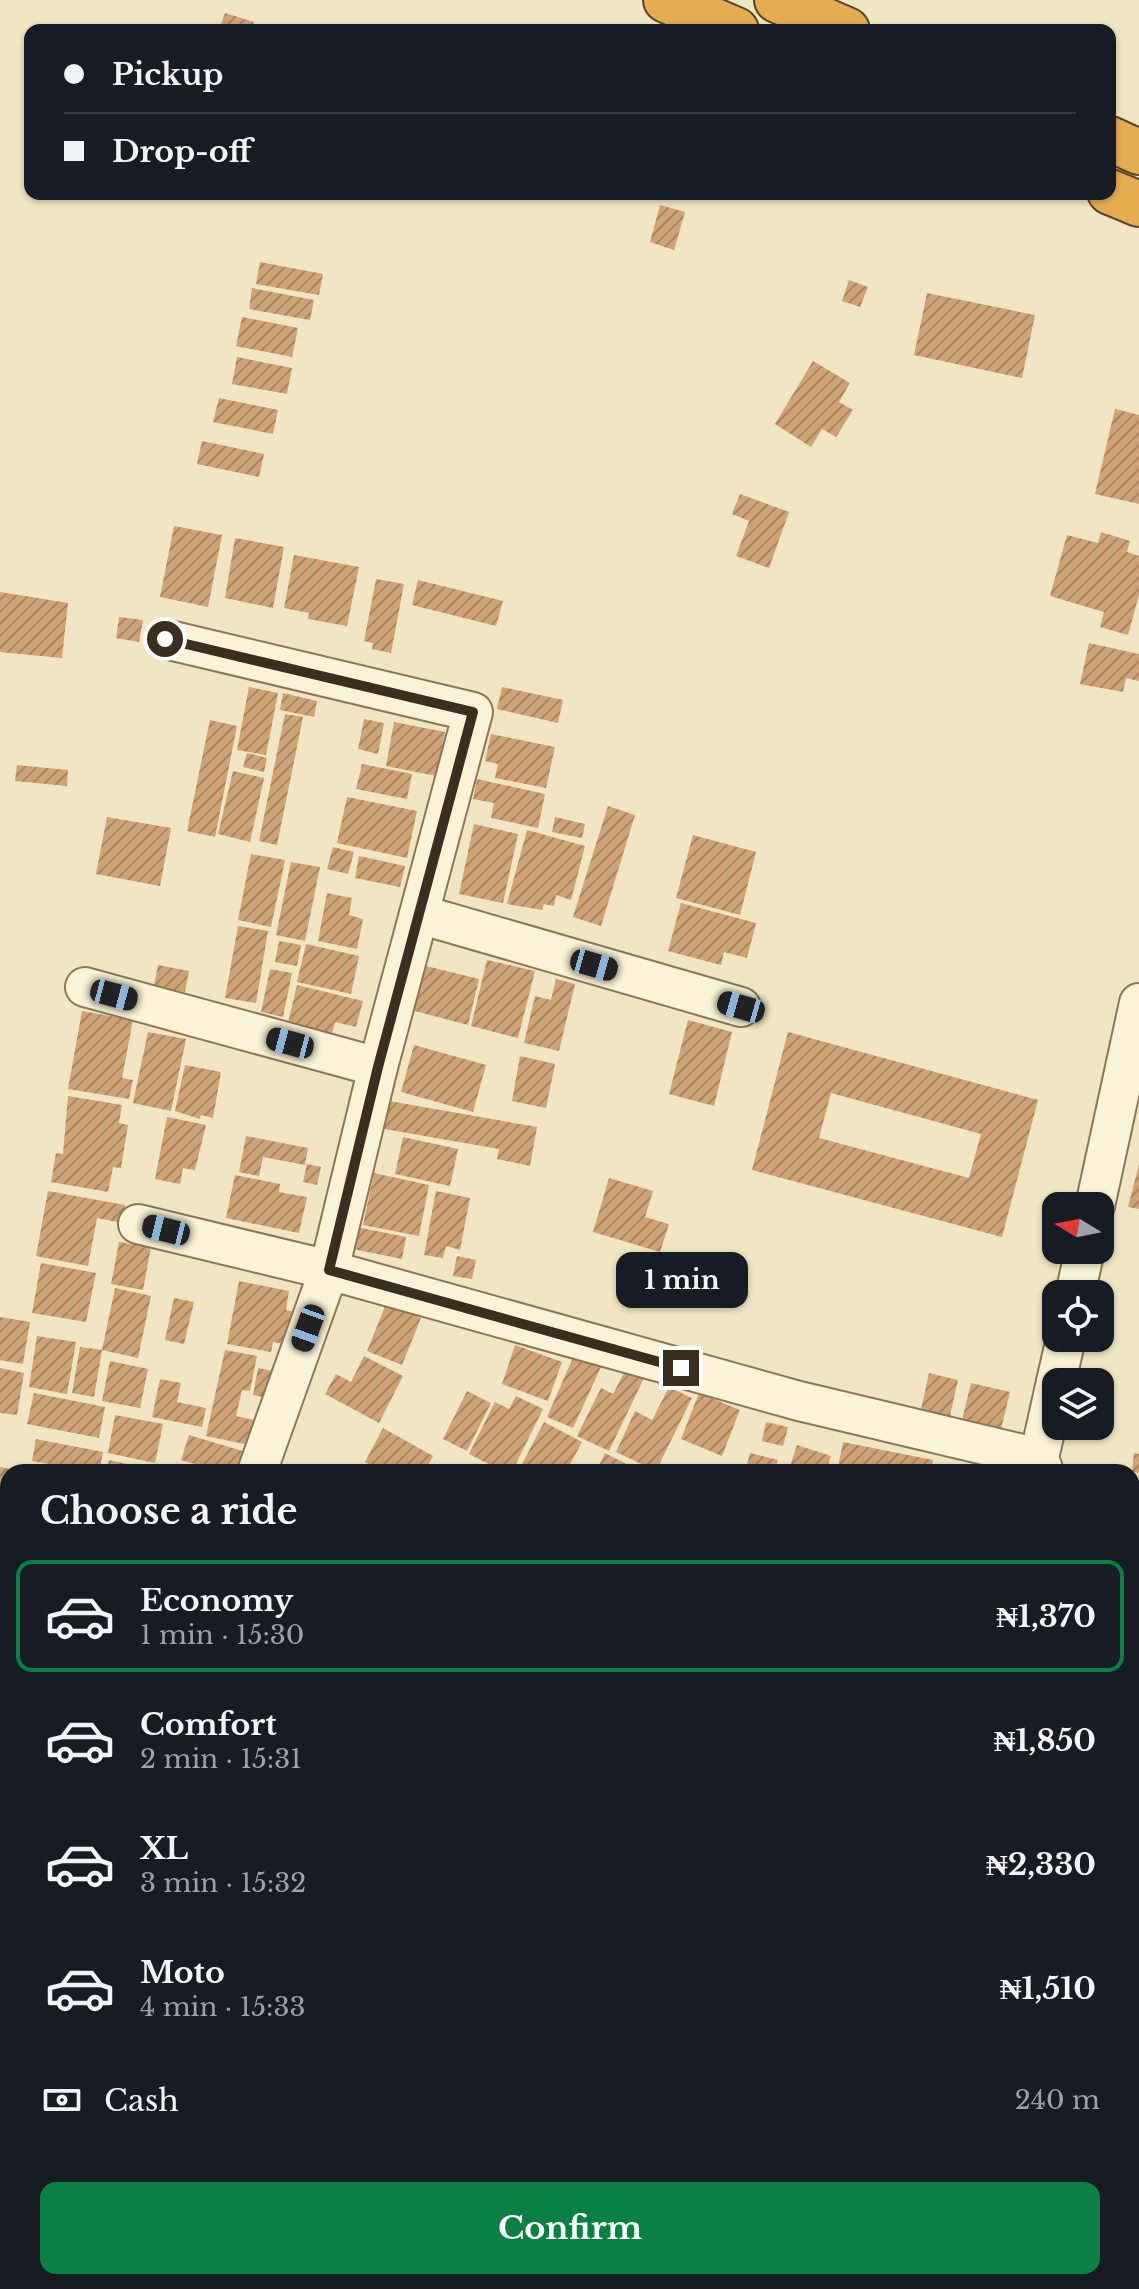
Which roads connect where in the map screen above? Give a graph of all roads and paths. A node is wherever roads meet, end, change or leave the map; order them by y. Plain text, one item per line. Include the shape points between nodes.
1 (666, 0) edge
2 (722, 24) edge
3 (1116, 142) edge
4 (1139, 152) edge
5 (1116, 194) edge
6 (1139, 204) edge
7 (165, 639) dead end
8 (419, 914) junction
9 (85, 987) dead end
10 (1139, 1003) edge
11 (741, 1007) dead end
12 (378, 1067) junction
13 (1098, 1192) edge
14 (138, 1224) dead end
15 (329, 1270) junction
16 (1046, 1440) edge
17 (260, 1464) edge
18 (1038, 1464) edge
19 (1042, 1464) edge

1 - 2 highway
3 - 4 highway
5 - 6 highway
7 - 8 street via 473,712
8 - 11 street
8 - 12 street
9 - 12 street
10 - 13 street
12 - 15 street
14 - 15 street
15 - 17 street
15 - 18 street
16 - 19 street

